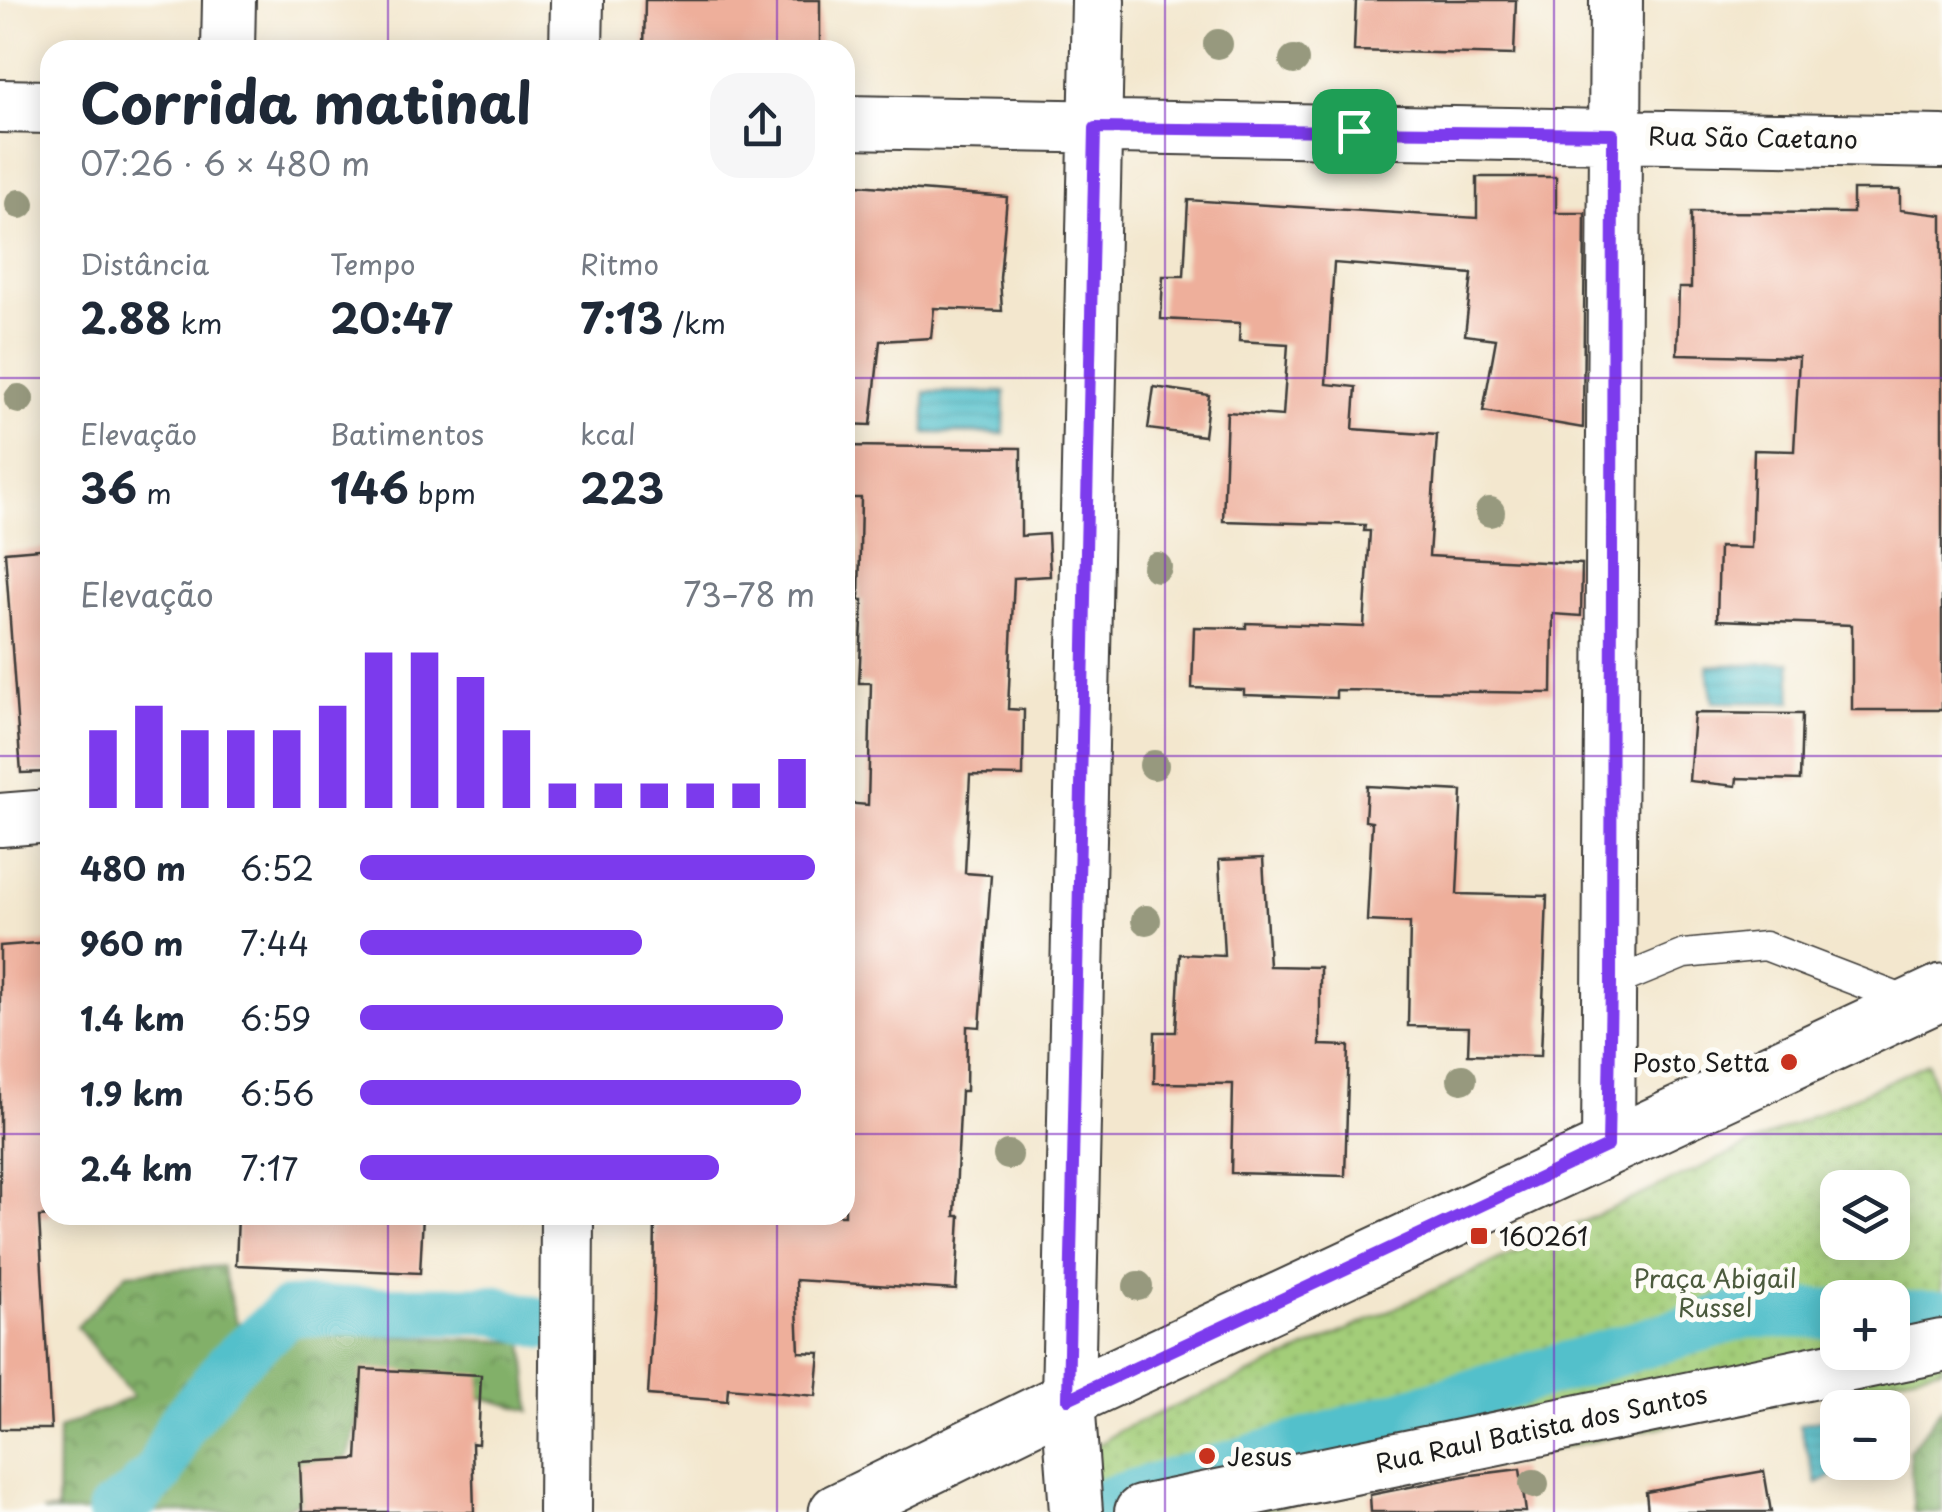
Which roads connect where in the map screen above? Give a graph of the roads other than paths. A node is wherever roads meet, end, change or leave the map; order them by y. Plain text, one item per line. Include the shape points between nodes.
1 (230, 0) edge
2 (577, 0) edge
3 (1098, 0) edge
4 (1616, 0) edge
5 (228, 40) edge
6 (576, 40) edge
7 (0, 106) edge
8 (40, 107) edge
9 (855, 122) edge
10 (1095, 128) junction
11 (1613, 134) junction
12 (1942, 142) edge
13 (40, 817) edge
14 (0, 820) edge
15 (1611, 984) junction
16 (1929, 998) edge
17 (1608, 1146) junction
18 (567, 1225) edge
19 (1942, 1346) edge
20 (1068, 1399) junction
21 (565, 1512) edge
22 (837, 1512) edge
23 (1076, 1512) edge
24 (1141, 1512) edge

1 - 5 street
2 - 6 street
3 - 10 street
4 - 11 street
7 - 8 street
9 - 10 street, Rua São Caetano
10 - 11 street, Rua São Caetano
10 - 20 street
11 - 12 street, Rua São Caetano
11 - 15 street
13 - 14 street
15 - 16 lane via 1684,954 1765,946
15 - 17 street
16 - 17 main road
17 - 20 main road
18 - 21 street
19 - 24 street, Rua Raul Batista dos Santos
20 - 22 main road
20 - 23 street

